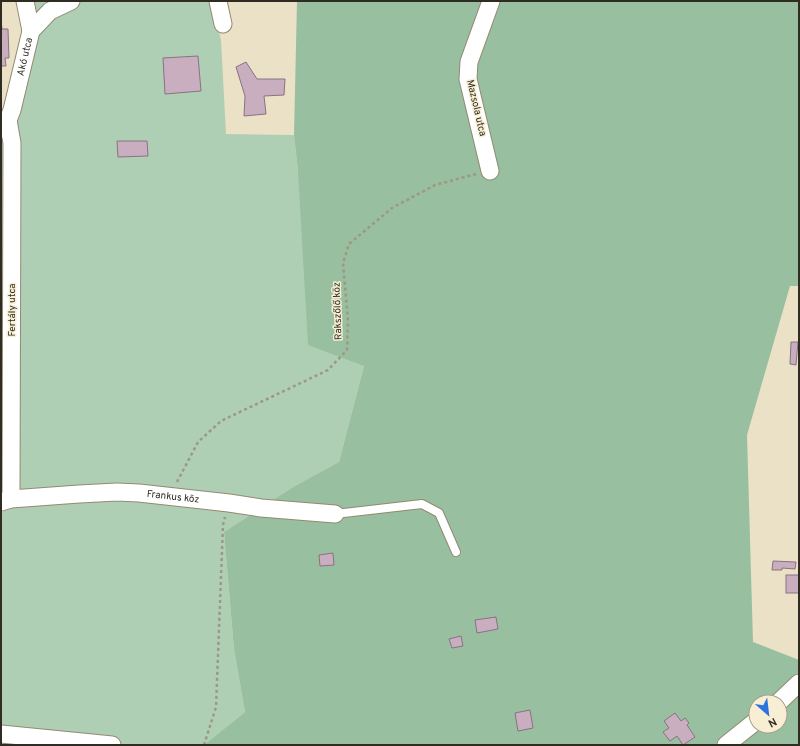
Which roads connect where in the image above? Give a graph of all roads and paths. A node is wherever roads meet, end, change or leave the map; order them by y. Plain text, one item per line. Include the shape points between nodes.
1 (25, 1) edge
2 (71, 1) edge
3 (218, 1) edge
4 (491, 1) edge
5 (223, 24) dead end
6 (31, 31) junction
7 (5, 116) edge
8 (490, 171) joint
9 (169, 497) junction
10 (6, 500) edge
11 (229, 503) junction
12 (335, 514) joint
13 (456, 552) dead end
14 (799, 683) edge
15 (787, 694) edge
16 (748, 727) edge
17 (1, 734) edge
18 (112, 745) edge
19 (204, 745) edge
20 (726, 745) edge

1 - 6 street
2 - 6 street, Akó utca via 50,12
3 - 5 street
4 - 8 street, Mazsola utca via 469,62 468,79
6 - 7 street, Akó utca
7 - 10 street, Fertály utca via 12,143
8 - 9 path, Rakszőlő köz via 435,185 392,208 349,244 344,263 347,350 328,370 221,421 198,442
9 - 10 street, Frankus köz via 117,492
9 - 11 street, Frankus köz
11 - 12 street, Frankus köz
11 - 19 path via 223,525 216,707
12 - 13 lane via 422,504 439,513
14 - 15 street
16 - 20 street
17 - 18 street

